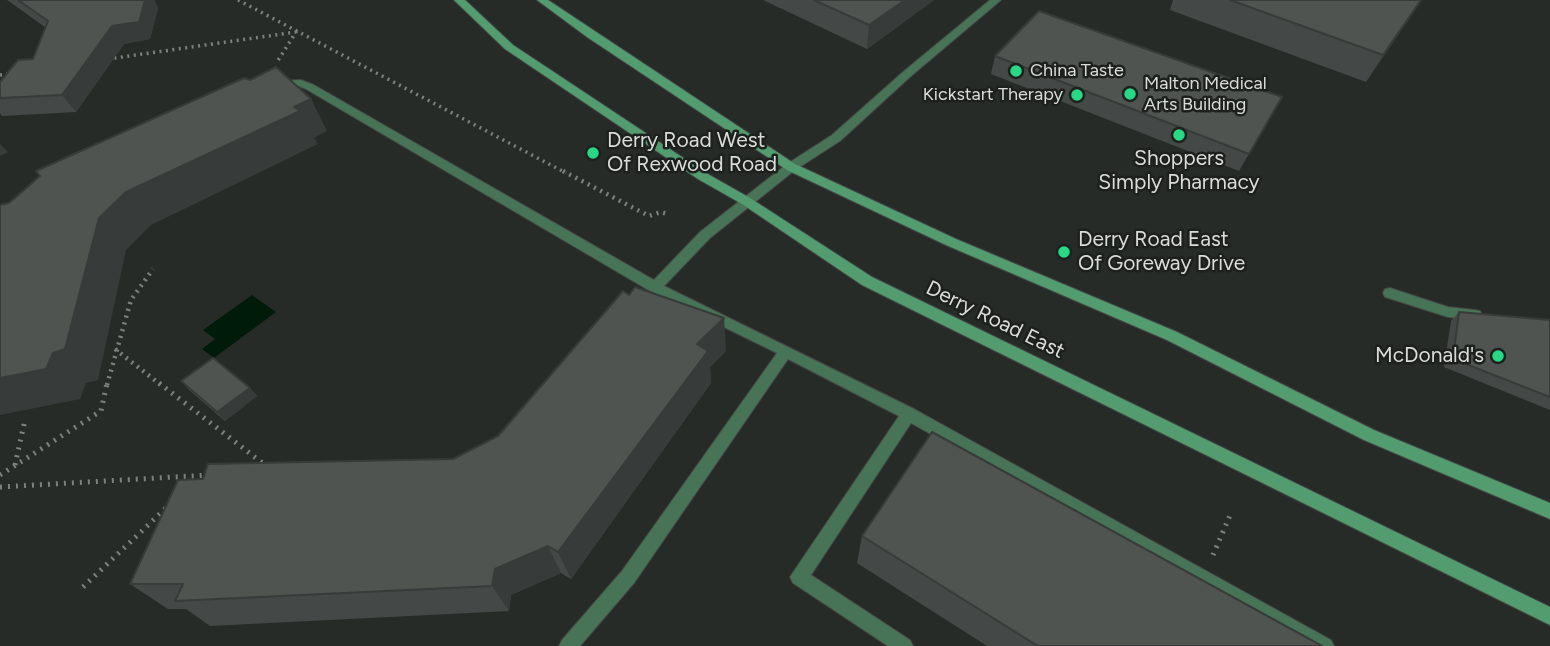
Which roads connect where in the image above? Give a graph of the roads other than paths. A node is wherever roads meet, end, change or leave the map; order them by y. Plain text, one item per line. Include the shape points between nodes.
1 (459, 0) edge
2 (542, 0) edge
3 (996, 0) edge
4 (260, 89) edge
5 (791, 167) junction
6 (747, 201) junction
7 (655, 287) junction
8 (1390, 293) dead end
9 (1487, 316) edge
10 (786, 351) junction
11 (909, 414) junction
12 (1550, 511) edge
13 (1550, 616) edge
14 (568, 646) edge
15 (904, 646) edge
16 (1325, 646) edge

1 - 6 main road, Derry Road East via 509,47
2 - 5 main road
3 - 5 lane via 836,138
4 - 7 lane via 288,83 310,86
5 - 6 lane
5 - 12 main road via 951,242 1172,336 1368,435
6 - 7 lane via 705,235
6 - 13 main road, Derry Road East via 867,281
7 - 10 lane
8 - 9 lane via 1448,312
10 - 11 lane
10 - 14 lane via 628,578
11 - 15 lane via 799,577
11 - 16 lane

